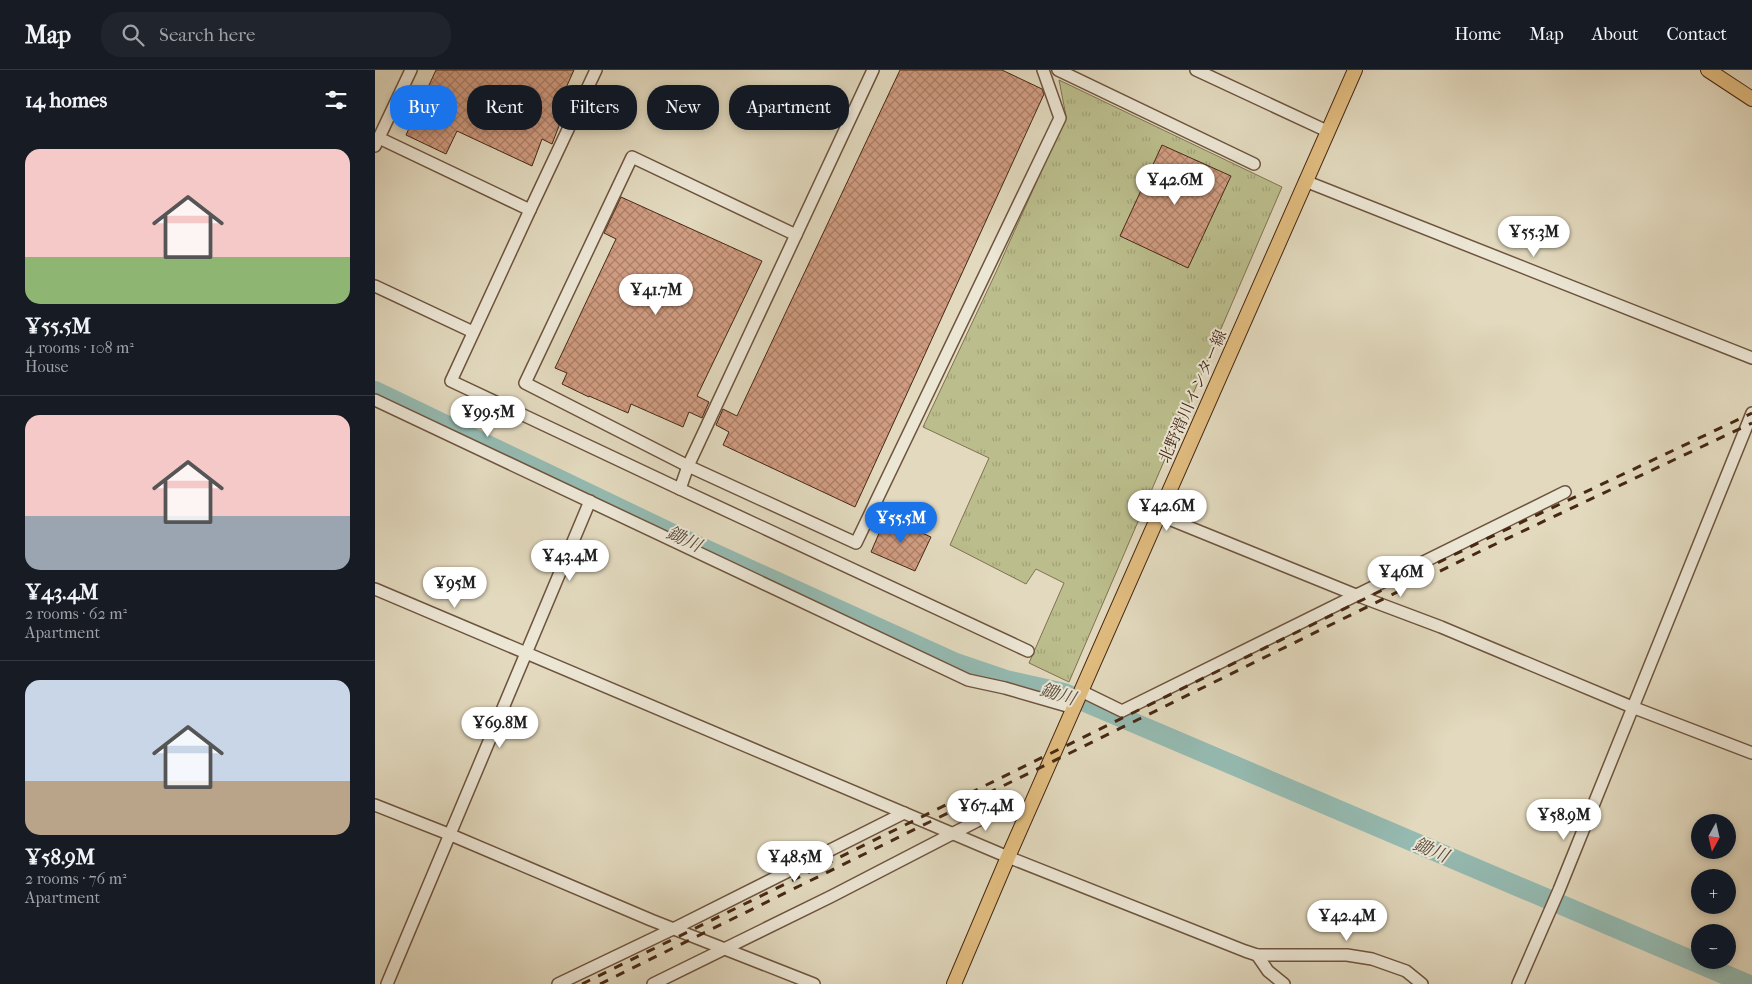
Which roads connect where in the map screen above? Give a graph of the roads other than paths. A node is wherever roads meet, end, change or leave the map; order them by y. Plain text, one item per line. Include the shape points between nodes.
1 (411, 70) edge
2 (596, 70) edge
3 (873, 70) edge
4 (1043, 70) edge
5 (1058, 70) edge
6 (1196, 70) edge
7 (1355, 70) edge
8 (1708, 70) edge
9 (1752, 99) edge
10 (1327, 132) junction
11 (377, 142) edge
12 (1254, 164) dead end
13 (1305, 181) junction
14 (530, 210) junction
15 (796, 235) junction
16 (375, 286) edge
17 (473, 332) junction
18 (1752, 358) edge
19 (375, 400) edge
20 (1752, 413) edge
21 (688, 466) junction
22 (679, 489) junction
23 (1565, 492) dead end
24 (590, 501) junction
25 (1159, 515) junction
26 (375, 589) edge
27 (1357, 595) junction
28 (1028, 651) dead end
29 (525, 654) junction
30 (1081, 691) junction
31 (1632, 707) junction
32 (1074, 708) junction
33 (1752, 753) edge
34 (375, 805) edge
35 (1006, 806) dead end
36 (904, 813) junction
37 (451, 835) junction
38 (954, 835) junction
39 (1008, 857) junction
40 (673, 929) junction
41 (725, 949) junction
42 (1257, 955) junction
43 (387, 984) edge
44 (558, 984) edge
45 (653, 984) edge
46 (814, 984) edge
47 (954, 984) edge
48 (1284, 984) edge
49 (1422, 984) edge
50 (1518, 984) edge

1 - 11 street
2 - 14 street
3 - 15 street
4 - 21 street via 1060,118 856,543
5 - 12 street
6 - 10 street
7 - 10 main road, 北野滑川インター線
8 - 9 main road
10 - 13 main road, 北野滑川インター線
11 - 14 street
13 - 18 street
13 - 25 main road, 北野滑川インター線
14 - 17 street
15 - 21 street
15 - 21 street via 632,157 525,383
16 - 17 street
17 - 22 street via 451,381
19 - 24 street
20 - 31 street
21 - 22 street
22 - 28 street
23 - 27 street
24 - 29 street
24 - 32 street via 968,680
25 - 27 street
25 - 30 main road, 北野滑川インター線
26 - 29 street
27 - 30 street via 1122,711
27 - 31 street
29 - 36 street
29 - 37 street
30 - 32 main road, 北野滑川インター線
31 - 33 street
31 - 50 street
32 - 39 main road, 北野滑川インター線
34 - 37 street
35 - 38 street
36 - 38 street
36 - 40 street
37 - 40 street
37 - 43 street
38 - 39 street
38 - 41 street
39 - 42 street
39 - 47 main road, 北野滑川インター線
40 - 41 street
40 - 44 street
41 - 45 street
41 - 46 street
42 - 48 street via 1268,971
42 - 49 street via 1347,955 1372,959 1406,972

